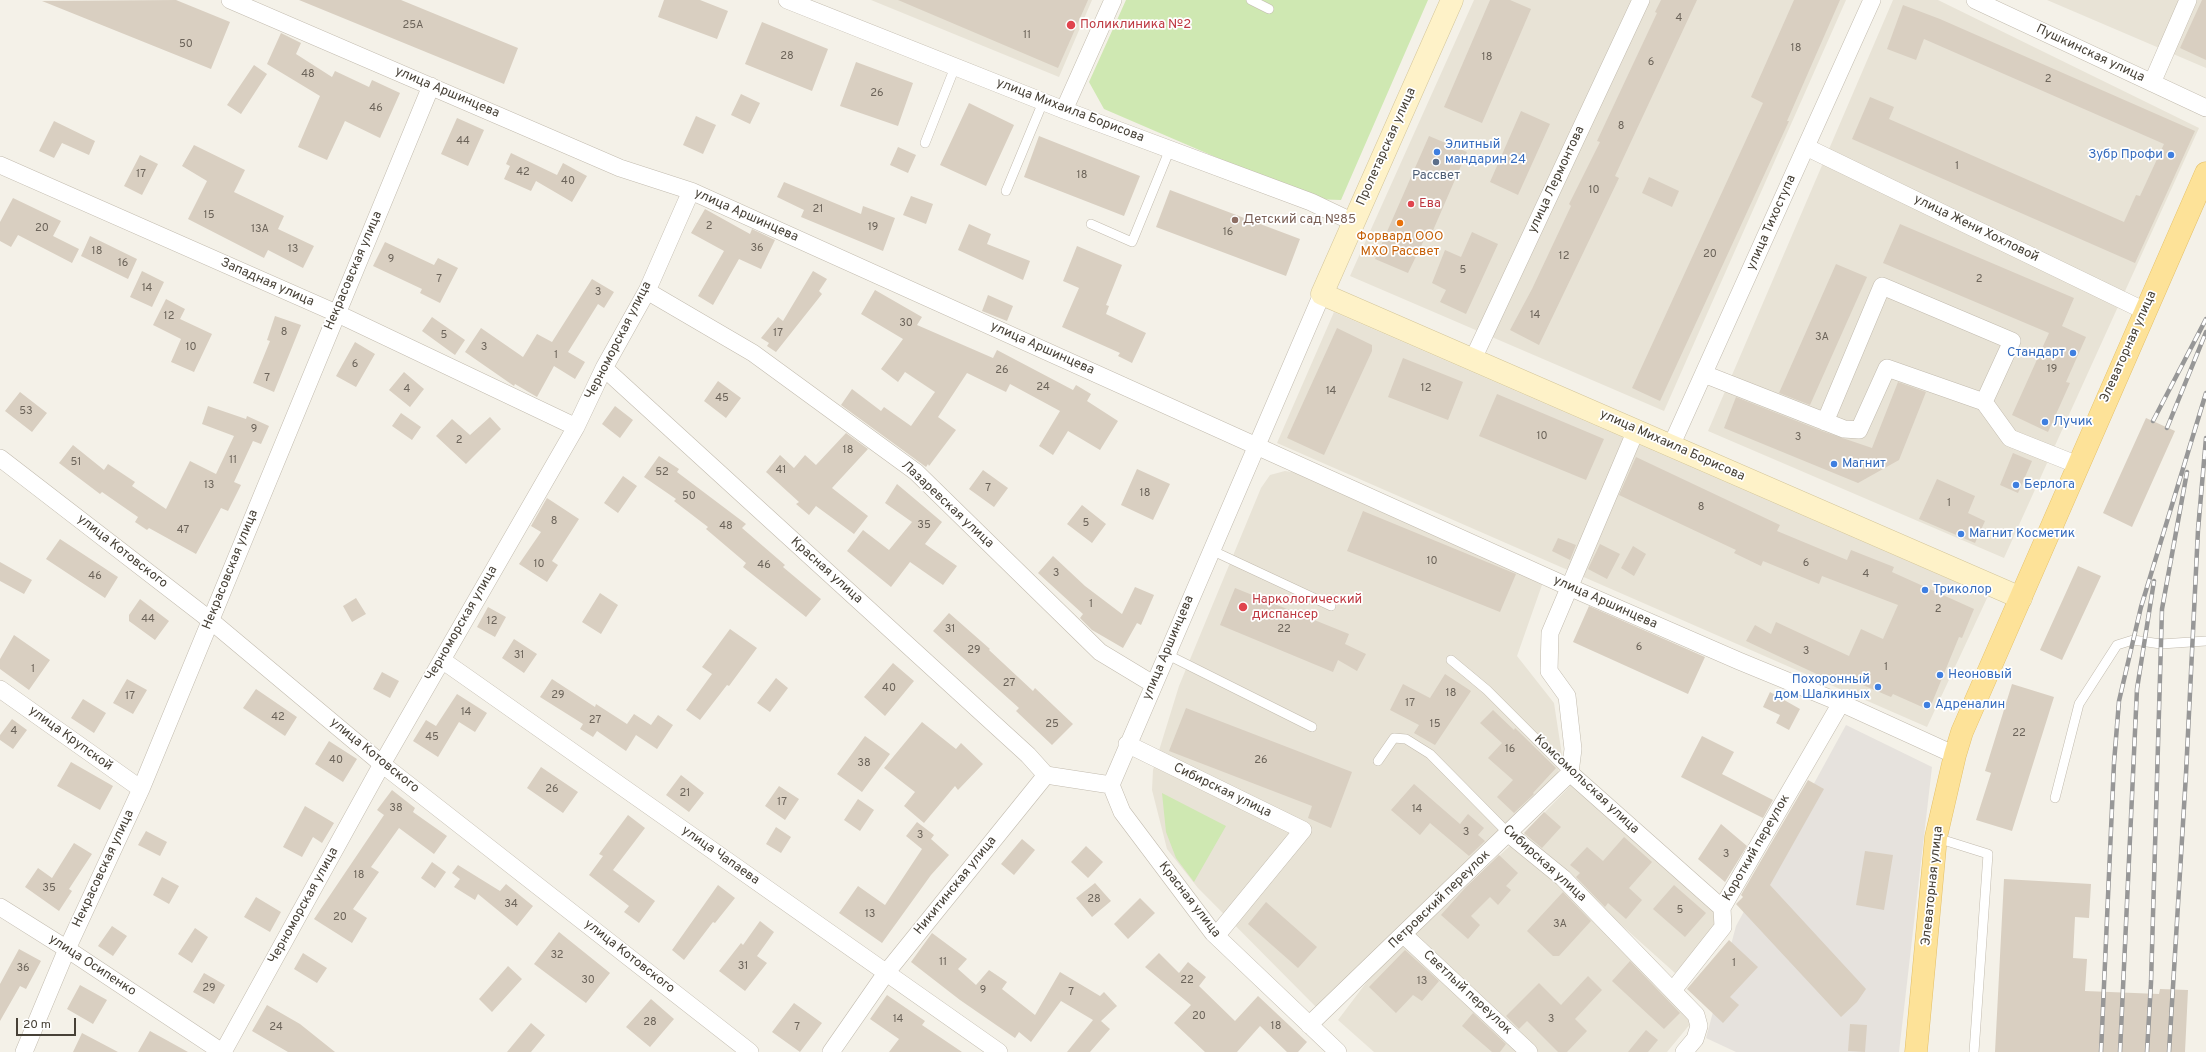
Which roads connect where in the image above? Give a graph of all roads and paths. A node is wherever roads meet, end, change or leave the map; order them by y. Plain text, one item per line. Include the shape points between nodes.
1 (230, 0) edge
2 (787, 0) edge
3 (1112, 0) edge
4 (1251, 0) edge
5 (1452, 0) edge
6 (1641, 0) edge
7 (1872, 0) edge
8 (1975, 0) edge
9 (2188, 0) edge
10 (1269, 9) dead end
11 (955, 67) junction
12 (2152, 83) junction
13 (430, 86) junction
14 (1043, 102) junction
15 (2206, 108) edge
16 (1064, 110) junction
17 (925, 143) dead end
18 (1806, 147) junction
19 (1170, 149) junction
20 (0, 166) edge
21 (2206, 172) edge
22 (1006, 190) dead end
23 (691, 191) junction
24 (1353, 222) junction
25 (1091, 224) dead end
26 (646, 291) junction
27 (1322, 294) junction
28 (2145, 311) junction
29 (336, 313) junction
30 (1473, 359) junction
31 (604, 368) junction
32 (1704, 374) junction
33 (1984, 402) junction
34 (1825, 422) junction
35 (576, 427) junction
36 (1636, 430) junction
37 (1256, 445) junction
38 (1671, 446) junction
39 (0, 458) edge
40 (2078, 465) junction
41 (1211, 550) junction
42 (1569, 587) junction
43 (2021, 598) junction
44 (1331, 606) dead end
45 (210, 620) junction
46 (2206, 641) edge
47 (1166, 654) junction
48 (442, 660) junction
49 (1451, 660) dead end
50 (1153, 684) junction
51 (0, 689) edge
52 (1841, 703) junction
53 (1312, 727) dead end
54 (1127, 744) junction
55 (1955, 755) junction
56 (1378, 761) dead end
57 (382, 764) junction
58 (1570, 773) junction
59 (1046, 776) junction
60 (1111, 785) junction
61 (141, 789) junction
62 (2055, 798) dead end
63 (1509, 834) junction
64 (1936, 838) junction
65 (0, 908) edge
66 (1722, 908) junction
67 (1404, 934) junction
68 (1216, 936) junction
69 (67, 949) junction
70 (886, 973) junction
71 (1674, 989) junction
72 (1309, 1025) junction
73 (24, 1052) edge
74 (223, 1052) edge
75 (750, 1052) edge
76 (831, 1052) edge
77 (999, 1052) edge
78 (1338, 1052) edge
79 (1529, 1052) edge
80 (1684, 1052) edge
81 (1916, 1052) edge
82 (1974, 1052) edge

1 - 13 street, улица Аршинцева
2 - 11 street, улица Михаила Борисова
3 - 16 street
4 - 10 lane
5 - 24 street, Пролетарская улица
6 - 30 street, улица Лермонтова
7 - 18 street, улица Тихоступа
8 - 12 street, Пушкинская улица
9 - 12 street
11 - 14 street, улица Михаила Борисова
11 - 17 lane
12 - 15 street, Пушкинская улица
13 - 23 street, улица Аршинцева via 620,168
13 - 29 street, Некрасовская улица
14 - 16 street, улица Михаила Борисова
14 - 22 lane
16 - 19 street, улица Михаила Борисова
18 - 28 street, улица Жени Хохловой
18 - 32 street, улица Тихоступа
19 - 24 street, улица Михаила Борисова via 1311,202
19 - 25 lane via 1132,242
20 - 29 street, Западная улица
21 - 28 main road, Элеваторная улица
23 - 26 street, Черноморская улица
23 - 37 street, улица Аршинцева
24 - 27 street, Пролетарская улица
26 - 31 street, Черноморская улица
26 - 50 street, Лазаревская улица via 752,353 916,472 1100,652
27 - 30 street, улица Михаила Борисова
27 - 37 street, улица Аршинцева
28 - 40 main road, Элеваторная улица
29 - 35 street, Западная улица
29 - 45 street, Некрасовская улица
30 - 36 street, улица Михаила Борисова
31 - 35 street, Черноморская улица
31 - 59 street, Красная улица via 1028,755
32 - 34 street
32 - 38 street, улица Тихоступа
33 - 34 street via 1887,368 1859,430 1844,429
33 - 34 street via 2012,341 1882,286
33 - 40 street via 2010,438
35 - 48 street, Черноморская улица
36 - 38 street, улица Михаила Борисова
36 - 42 street
37 - 41 street, улица Аршинцева
37 - 42 street, улица Аршинцева
38 - 43 street, улица Михаила Борисова
39 - 45 street, улица Котовского
40 - 43 main road, Элеваторная улица
41 - 44 lane
41 - 47 street, улица Аршинцева
42 - 52 street, улица Аршинцева
42 - 58 street via 1550,633 1549,670 1567,696 1573,749
43 - 55 main road, Элеваторная улица via 1962,732
45 - 57 street, улица Котовского
45 - 61 street, Некрасовская улица
46 - 62 lane via 2161,644 2133,640 2117,645 2078,704
47 - 50 street, улица Аршинцева
47 - 53 lane
48 - 57 street, Черноморская улица
48 - 70 street, улица Чапаева
49 - 58 lane, Комсомольская улица via 1487,690
50 - 54 street, улица Аршинцева
51 - 61 street, улица Крупской
52 - 55 street, улица Аршинцева
52 - 66 street, Короткий переулок
54 - 60 street, улица Аршинцева
54 - 68 street, Сибирская улица via 1302,830
55 - 64 main road, Элеваторная улица
56 - 63 lane, Сибирская улица via 1394,738 1406,739 1430,754
57 - 74 street, Черноморская улица
57 - 75 street, улица Котовского
58 - 63 street, Петровский переулок
58 - 66 street, Комсомольская улица
59 - 60 street
59 - 70 street, Никитинская улица
60 - 68 street, Красная улица via 1122,812
61 - 69 street, Некрасовская улица
63 - 67 street, Петровский переулок
63 - 71 street, Сибирская улица via 1563,878
64 - 81 main road, Элеваторная улица
64 - 82 lane via 1988,854
65 - 69 street, улица Осипенко
66 - 71 street, Короткий переулок via 1723,927
67 - 72 street, Петровский переулок
67 - 79 street, Светлый переулок
68 - 72 street, Красная улица
69 - 73 street, Некрасовская улица
69 - 74 street, улица Осипенко
70 - 76 street, Никитинская улица
70 - 77 street, улица Чапаева
71 - 80 street, Сибирская улица via 1696,1014 1699,1026 1695,1039
72 - 78 street, Красная улица

